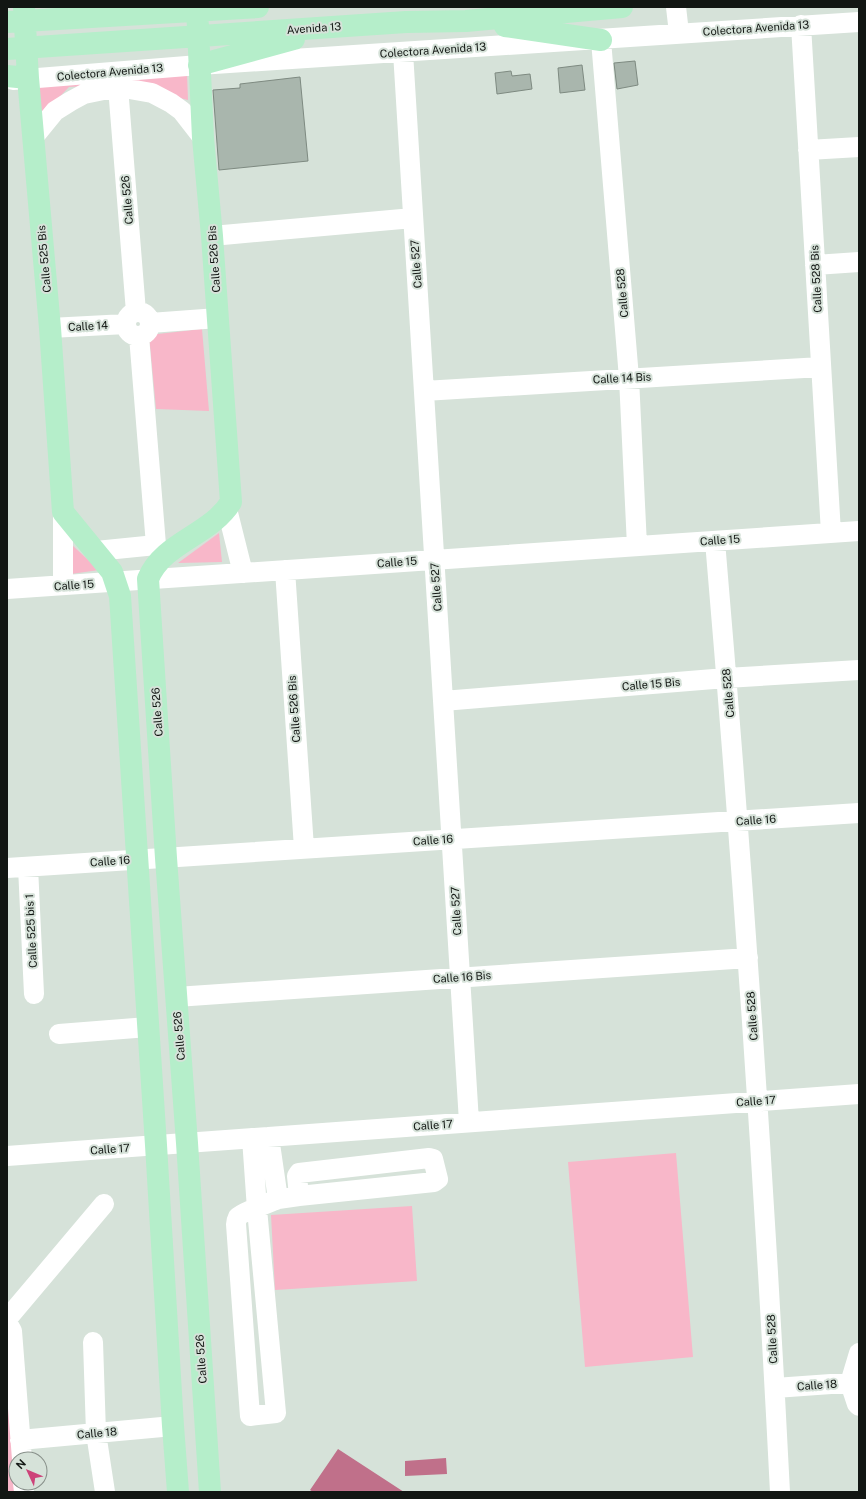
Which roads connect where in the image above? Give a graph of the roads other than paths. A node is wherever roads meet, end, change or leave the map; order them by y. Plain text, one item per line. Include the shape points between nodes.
1 (258, 7) edge
2 (622, 7) edge
3 (676, 7) edge
4 (197, 9) edge
5 (18, 16) edge
6 (466, 21) junction
7 (859, 22) edge
8 (801, 25) junction
9 (342, 26) junction
10 (679, 33) junction
11 (198, 36) junction
12 (601, 40) junction
13 (16, 49) edge
14 (403, 52) junction
15 (199, 65) junction
16 (14, 78) edge
17 (118, 87) junction
18 (33, 138) junction
19 (203, 138) junction
20 (859, 147) edge
21 (808, 150) junction
22 (413, 218) junction
23 (212, 236) junction
24 (859, 262) edge
25 (815, 265) junction
26 (218, 318) junction
27 (138, 324) junction
28 (50, 328) junction
29 (821, 367) junction
30 (629, 378) junction
31 (424, 391) junction
32 (227, 510) junction
33 (64, 512) junction
34 (859, 531) edge
35 (831, 533) junction
36 (715, 541) junction
37 (637, 546) junction
38 (161, 550) junction
39 (96, 551) junction
40 (434, 560) junction
41 (285, 570) junction
42 (243, 573) junction
43 (148, 579) junction
44 (115, 582) junction
45 (63, 585) junction
46 (7, 590) edge
47 (859, 670) edge
48 (726, 678) junction
49 (443, 701) junction
50 (859, 813) edge
51 (738, 821) junction
52 (451, 839) junction
53 (304, 848) junction
54 (166, 858) junction
55 (136, 860) junction
56 (28, 867) junction
57 (7, 868) edge
58 (748, 958) junction
59 (460, 977) junction
60 (34, 994) dead end
61 (176, 997) junction
62 (148, 1027) junction
63 (59, 1034) dead end
64 (856, 1100) edge
65 (758, 1101) junction
66 (469, 1122) junction
67 (261, 1138) junction
68 (187, 1143) junction
69 (156, 1146) junction
70 (7, 1156) edge
71 (299, 1196) junction
72 (278, 1199) junction
73 (104, 1204) dead end
74 (257, 1209) junction
75 (7, 1319) edge
76 (7, 1322) edge
77 (93, 1342) dead end
78 (859, 1353) edge
79 (854, 1382) edge
80 (775, 1388) junction
81 (859, 1406) edge
82 (173, 1426) junction
83 (96, 1433) junction
84 (21, 1450) edge
85 (106, 1492) edge
86 (178, 1492) edge
87 (210, 1492) edge
88 (780, 1492) edge

1 - 4 main road
2 - 6 main road, Avenida 13
3 - 10 street
4 - 5 main road
4 - 11 main road, Calle 526 Bis
5 - 13 main road, Calle 525 Bis
6 - 9 main road, Avenida 13
6 - 12 main road
7 - 8 street, Colectora Avenida 13
8 - 10 street, Colectora Avenida 13
8 - 21 street, Calle 528 Bis
9 - 11 main road, Avenida 13
9 - 15 main road
10 - 12 street, Colectora Avenida 13
11 - 13 main road, Avenida 13
11 - 15 main road, Calle 526 Bis
12 - 14 street, Colectora Avenida 13
12 - 30 street, Calle 528
13 - 16 main road, Calle 525 Bis
14 - 15 street, Colectora Avenida 13
14 - 22 street, Calle 527
15 - 16 street, Colectora Avenida 13
15 - 19 main road, Calle 526 Bis
16 - 18 main road, Calle 525 Bis
17 - 18 street via 84,94 71,100 55,111
17 - 19 street via 152,93 171,103 182,111
17 - 27 street, Calle 526
18 - 28 main road, Calle 525 Bis
19 - 23 main road, Calle 526 Bis
20 - 21 street
21 - 25 street, Calle 528 Bis
22 - 23 street
22 - 31 street, Calle 527
23 - 26 main road, Calle 526 Bis
24 - 25 street
25 - 29 street, Calle 528 Bis
26 - 27 street, Calle 14
26 - 32 main road, Calle 526 Bis via 232,495 232,502
27 - 28 street, Calle 14
27 - 38 street, Calle 526
28 - 33 main road, Calle 525 Bis
29 - 30 street, Calle 14 Bis
29 - 35 street, Calle 528 Bis
30 - 31 street, Calle 14 Bis
30 - 37 street, Calle 528
31 - 40 street, Calle 527
32 - 38 main road via 212,523
32 - 42 street, Calle 526 Bis
33 - 39 main road
33 - 45 street, Calle 525 Bis
34 - 35 street, Calle 15
35 - 36 street, Calle 15
36 - 37 street, Calle 15
36 - 48 street, Calle 528
37 - 40 street, Calle 15
38 - 39 street
38 - 43 main road via 158,562
39 - 44 main road via 112,572
40 - 41 street, Calle 15
40 - 49 street, Calle 527
41 - 42 street, Calle 15
41 - 53 street, Calle 526 Bis
42 - 43 street, Calle 15
43 - 44 street, Calle 15
43 - 54 main road, Calle 526
44 - 45 street, Calle 15
44 - 55 main road via 120,596
45 - 46 street, Calle 15
47 - 48 street, Calle 15 Bis
48 - 49 street, Calle 15 Bis
48 - 51 street, Calle 528
49 - 52 street, Calle 527
50 - 51 street, Calle 16
51 - 52 street, Calle 16
51 - 58 street, Calle 528
52 - 53 street, Calle 16
52 - 59 street, Calle 527
53 - 54 street, Calle 16
54 - 55 street, Calle 16
54 - 61 main road, Calle 526
55 - 56 street, Calle 16
55 - 62 main road
56 - 57 street, Calle 16
56 - 60 street, Calle 525 bis 1
58 - 59 street, Calle 16 Bis
58 - 65 street, Calle 528
59 - 61 street, Calle 16 Bis
59 - 66 street, Calle 527
61 - 68 main road, Calle 526
62 - 63 street
62 - 69 main road
64 - 65 street, Calle 17
65 - 66 street, Calle 17
65 - 80 street, Calle 528
66 - 67 street, Calle 17
67 - 68 street, Calle 17
67 - 72 street
67 - 74 street
68 - 69 street, Calle 17
68 - 87 main road, Calle 526
69 - 70 street, Calle 17
69 - 82 main road
71 - 71 street via 434,1182 438,1179 433,1160 429,1158 299,1173
71 - 72 street
72 - 74 street
73 - 75 street
74 - 74 street via 276,1413 250,1416 236,1224 238,1217
76 - 84 street via 12,1331
77 - 83 street
78 - 79 street
79 - 80 street, Calle 18
79 - 81 street
80 - 88 street, Calle 528
82 - 83 street, Calle 18
82 - 86 main road
83 - 84 street, Calle 18
83 - 85 street

